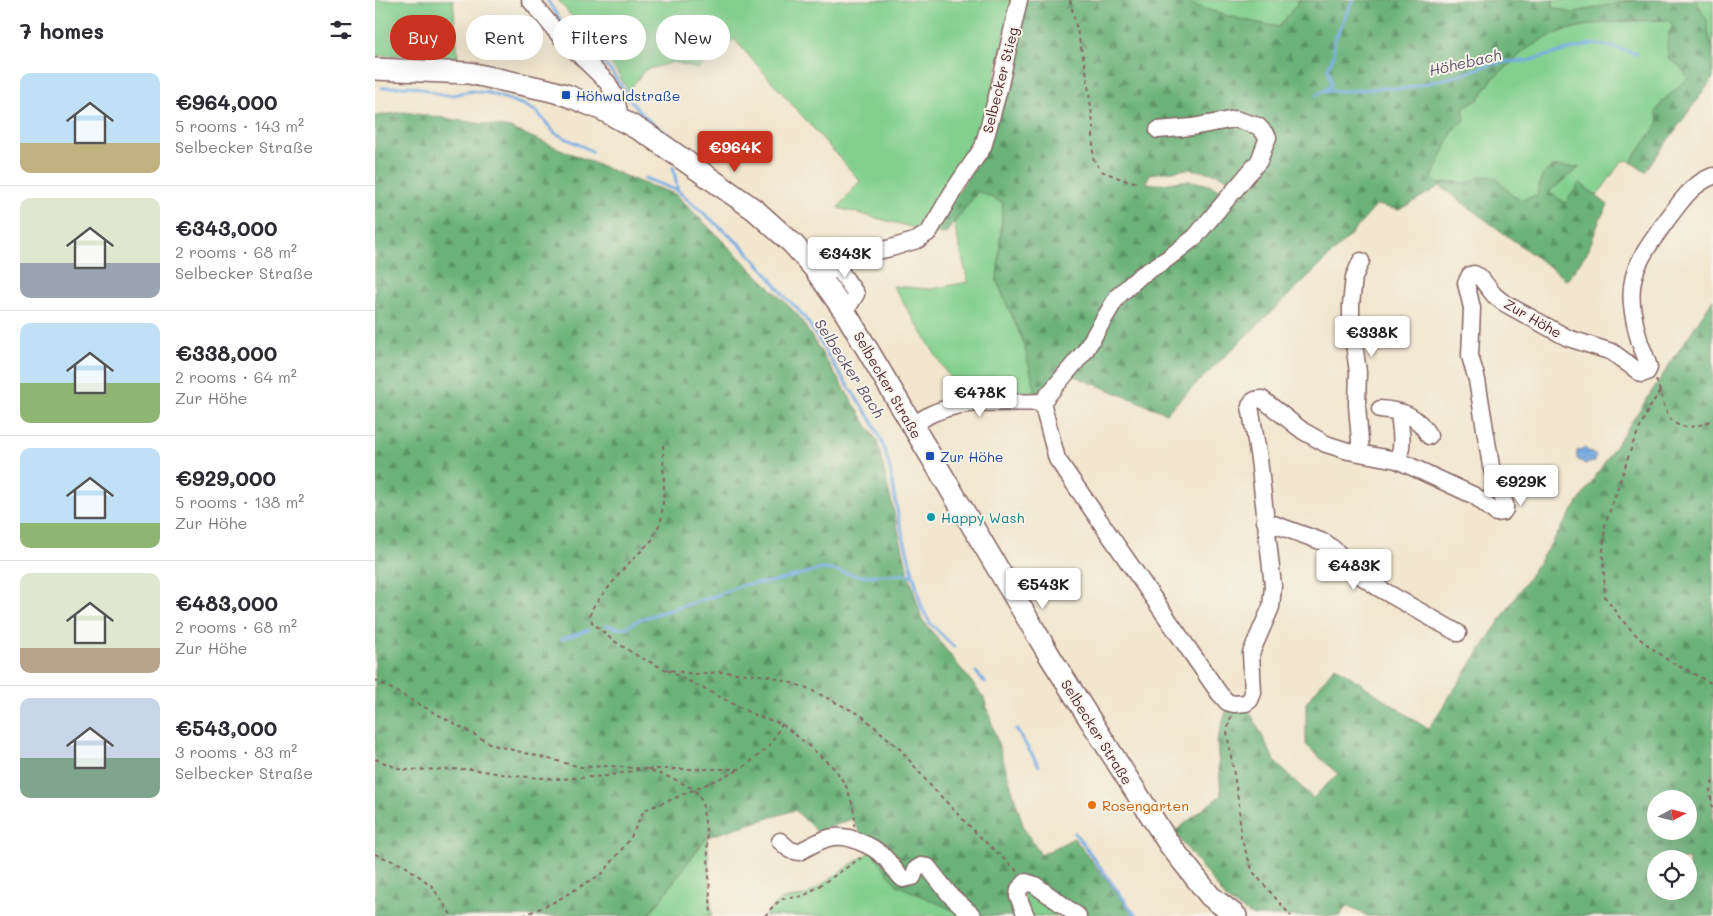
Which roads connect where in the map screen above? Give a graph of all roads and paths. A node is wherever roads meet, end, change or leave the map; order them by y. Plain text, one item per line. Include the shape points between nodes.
1 (530, 0) edge
2 (1019, 0) edge
3 (1070, 0) edge
4 (375, 69) edge
5 (621, 120) junction
6 (1158, 130) dead end
7 (1713, 176) edge
8 (1136, 182) dead end
9 (1361, 261) dead end
10 (824, 270) junction
11 (1647, 372) junction
12 (1660, 392) junction
13 (1042, 402) junction
14 (1380, 409) dead end
15 (1399, 412) junction
16 (1713, 418) edge
17 (912, 426) junction
18 (1429, 436) dead end
19 (663, 445) dead end
20 (1361, 453) junction
21 (1397, 460) junction
22 (1265, 521) junction
23 (1458, 633) dead end
24 (664, 669) junction
25 (375, 680) edge
26 (1713, 684) edge
27 (782, 724) junction
28 (1227, 732) dead end
29 (375, 759) edge
30 (646, 769) junction
31 (741, 769) junction
32 (1713, 781) edge
33 (695, 790) junction
34 (1713, 814) edge
35 (852, 838) junction
36 (780, 841) dead end
37 (870, 846) junction
38 (375, 854) edge
39 (1026, 882) junction
40 (452, 916) edge
41 (523, 916) edge
42 (711, 916) edge
43 (765, 916) edge
44 (973, 916) edge
45 (1026, 916) edge
46 (1078, 916) edge
47 (1236, 916) edge
48 (1291, 916) edge

1 - 5 street via 559,35 608,83
2 - 10 street, Selbecker Stieg via 983,147 929,232 917,240 891,248 835,256
3 - 8 path via 1086,69 1093,124 1093,158 1101,172
4 - 5 main road, Selbecker Straße via 478,74 566,95
5 - 10 main road, Selbecker Straße via 647,134 750,206
6 - 13 street via 1235,119 1258,126 1268,137 1259,161 1195,237 1140,276 1117,297 1085,351
7 - 11 street via 1694,186 1643,254 1634,273 1632,309 1648,361
9 - 20 street via 1354,277 1351,323 1358,372
10 - 17 main road, Selbecker Straße via 851,303 876,362
11 - 12 path via 1657,381
11 - 21 street, Zur Höhe via 1638,373 1613,352 1560,334 1504,303 1480,278 1470,275 1466,283 1472,308 1470,356 1491,466 1505,509 1497,513 1475,496
12 - 16 path via 1670,418 1676,423 1687,427 1702,425
12 - 26 path via 1633,443 1605,525 1605,597 1639,639 1669,661
13 - 17 street via 965,404 935,412
13 - 22 street, Zur Höhe via 1057,459 1219,693 1227,702 1234,704 1246,703 1253,693 1251,653 1271,607 1273,586
14 - 15 street
15 - 18 street via 1415,418
15 - 21 street via 1402,444
17 - 47 main road, Selbecker Straße via 1051,658 1169,844 1193,877
19 - 24 path via 661,521 652,540 613,582 590,615 611,639
20 - 21 street, Zur Höhe
20 - 22 street, Zur Höhe via 1326,444 1303,431 1263,399 1251,402
22 - 23 street via 1326,543 1358,574 1377,587
24 - 27 path via 743,710
24 - 39 path via 693,674 724,672 769,676 807,688 861,715 901,750 972,830
25 - 30 path via 493,746 581,767
27 - 31 path via 768,748
27 - 35 path via 836,770 852,802 855,817
28 - 48 path via 1241,838 1253,872
29 - 30 path via 402,770 472,769 560,779
30 - 31 path
30 - 33 path
31 - 33 path
32 - 34 path via 1710,790
33 - 41 path via 644,810 630,839 603,873
33 - 42 path via 702,801 707,836
35 - 36 street via 832,837 799,852 790,850
35 - 37 street
37 - 43 path via 871,850 820,887 805,896 783,899
37 - 44 street via 884,856 903,879 913,877 921,866 928,867 950,895
38 - 40 path via 405,866 431,885
39 - 45 street via 1019,889
39 - 46 street

